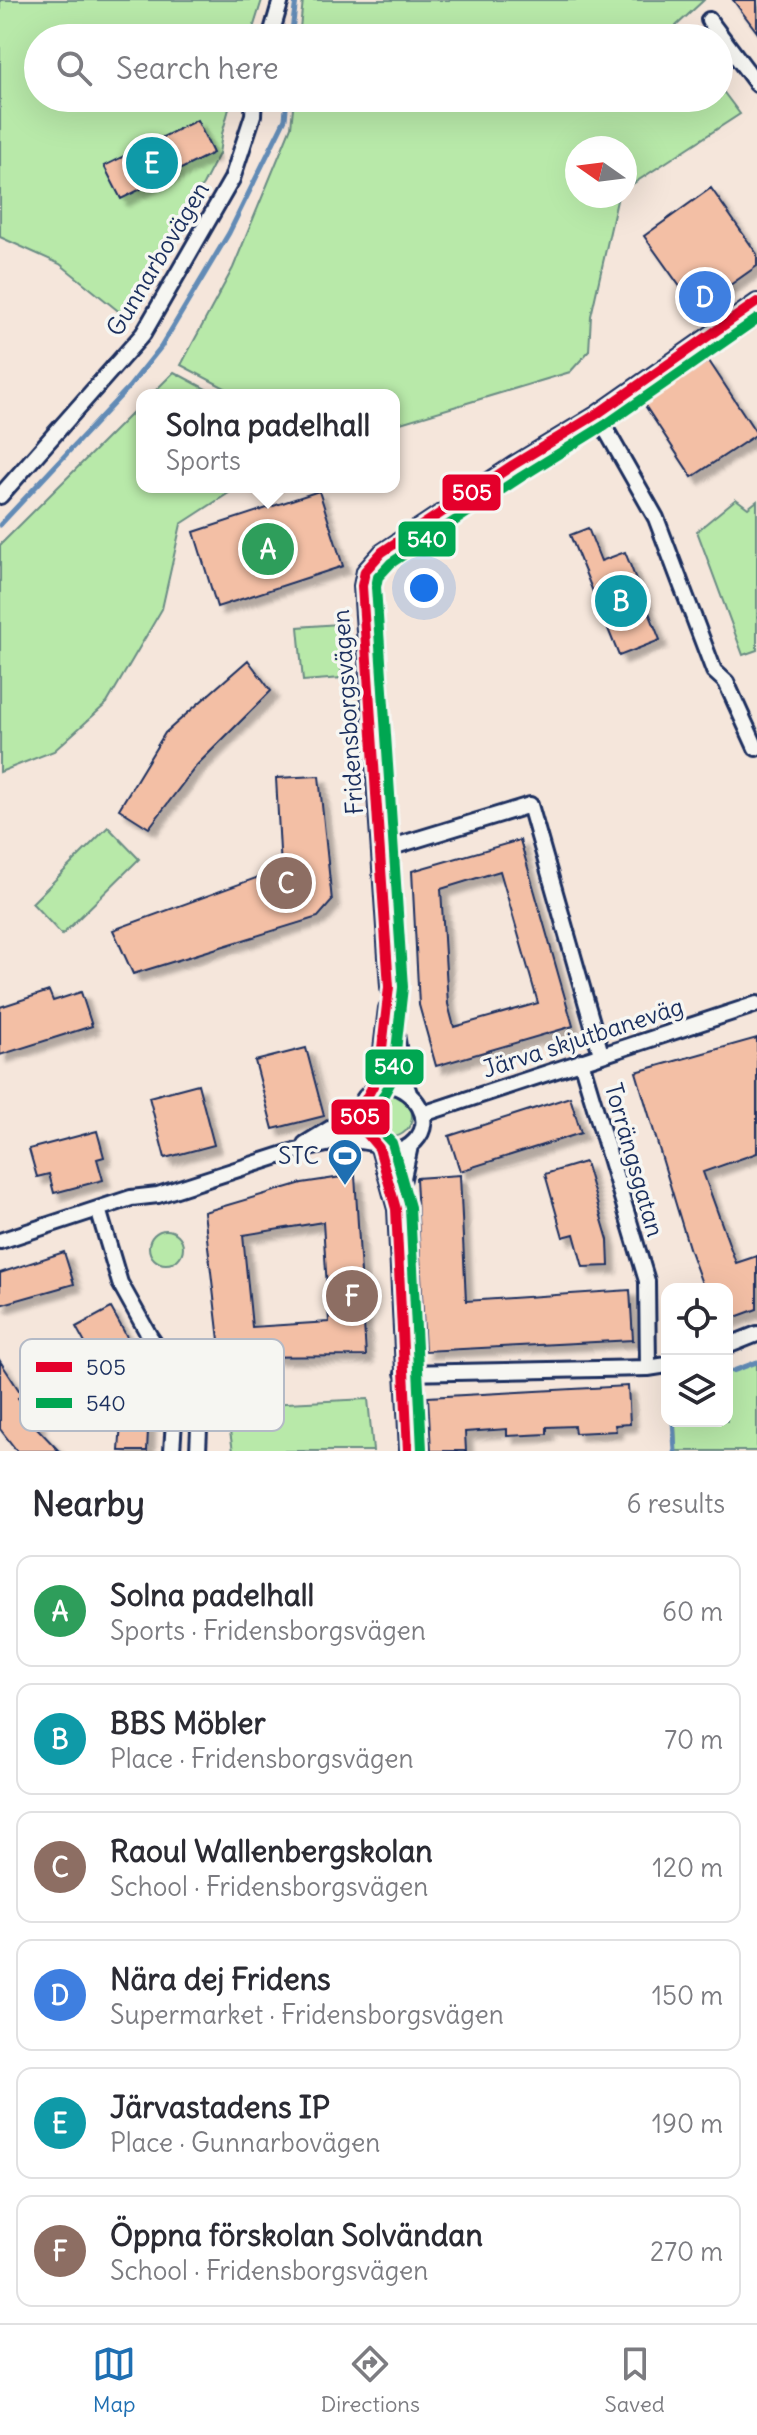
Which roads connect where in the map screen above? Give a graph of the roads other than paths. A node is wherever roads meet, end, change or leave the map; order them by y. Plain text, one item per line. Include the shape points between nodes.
1 (281, 0) edge
2 (709, 20) dead end
3 (274, 24) edge
4 (712, 24) edge
5 (733, 52) edge
6 (757, 84) edge
7 (253, 112) edge
8 (757, 302) edge
9 (597, 414) junction
10 (0, 496) edge
11 (756, 748) edge
12 (392, 847) dead end
13 (389, 987) junction
14 (757, 1004) edge
15 (601, 1054) junction
16 (581, 1061) junction
17 (373, 1090) junction
18 (409, 1093) junction
19 (359, 1111) junction
20 (423, 1114) junction
21 (376, 1146) junction
22 (410, 1146) junction
23 (291, 1152) junction
24 (98, 1209) junction
25 (396, 1209) junction
26 (0, 1241) edge
27 (757, 1334) edge
28 (151, 1339) edge
29 (733, 1344) edge
30 (661, 1366) edge
31 (648, 1368) junction
32 (403, 1373) junction
33 (173, 1431) edge
34 (199, 1431) edge
35 (172, 1451) edge
36 (198, 1451) edge
37 (408, 1451) edge

1 - 3 street
2 - 4 street
5 - 6 street
7 - 10 street, Gunnarbovägen via 232,179 143,334
8 - 9 street, Fridensborgsvägen
9 - 11 street via 656,518 714,671 726,682
9 - 13 street, Fridensborgsvägen via 382,552 365,571
12 - 15 street, Torrängsgatan via 530,805
13 - 17 street, Fridensborgsvägen
13 - 18 street, Fridensborgsvägen
14 - 15 street, Järva skjutbaneväg
15 - 16 street, Järva skjutbaneväg
16 - 20 street, Järva skjutbaneväg
16 - 31 street, Torrängsgatan via 647,1281
17 - 18 street via 390,1085
17 - 19 street
18 - 20 street
19 - 21 street via 363,1129
19 - 23 street
20 - 22 street via 421,1132
21 - 22 street via 393,1151
21 - 23 street via 349,1139
21 - 25 street
22 - 25 street
23 - 24 street
24 - 26 street
24 - 28 street via 120,1283
25 - 32 street
27 - 29 street
30 - 31 street
31 - 32 street
32 - 37 street
33 - 35 street
34 - 36 street

